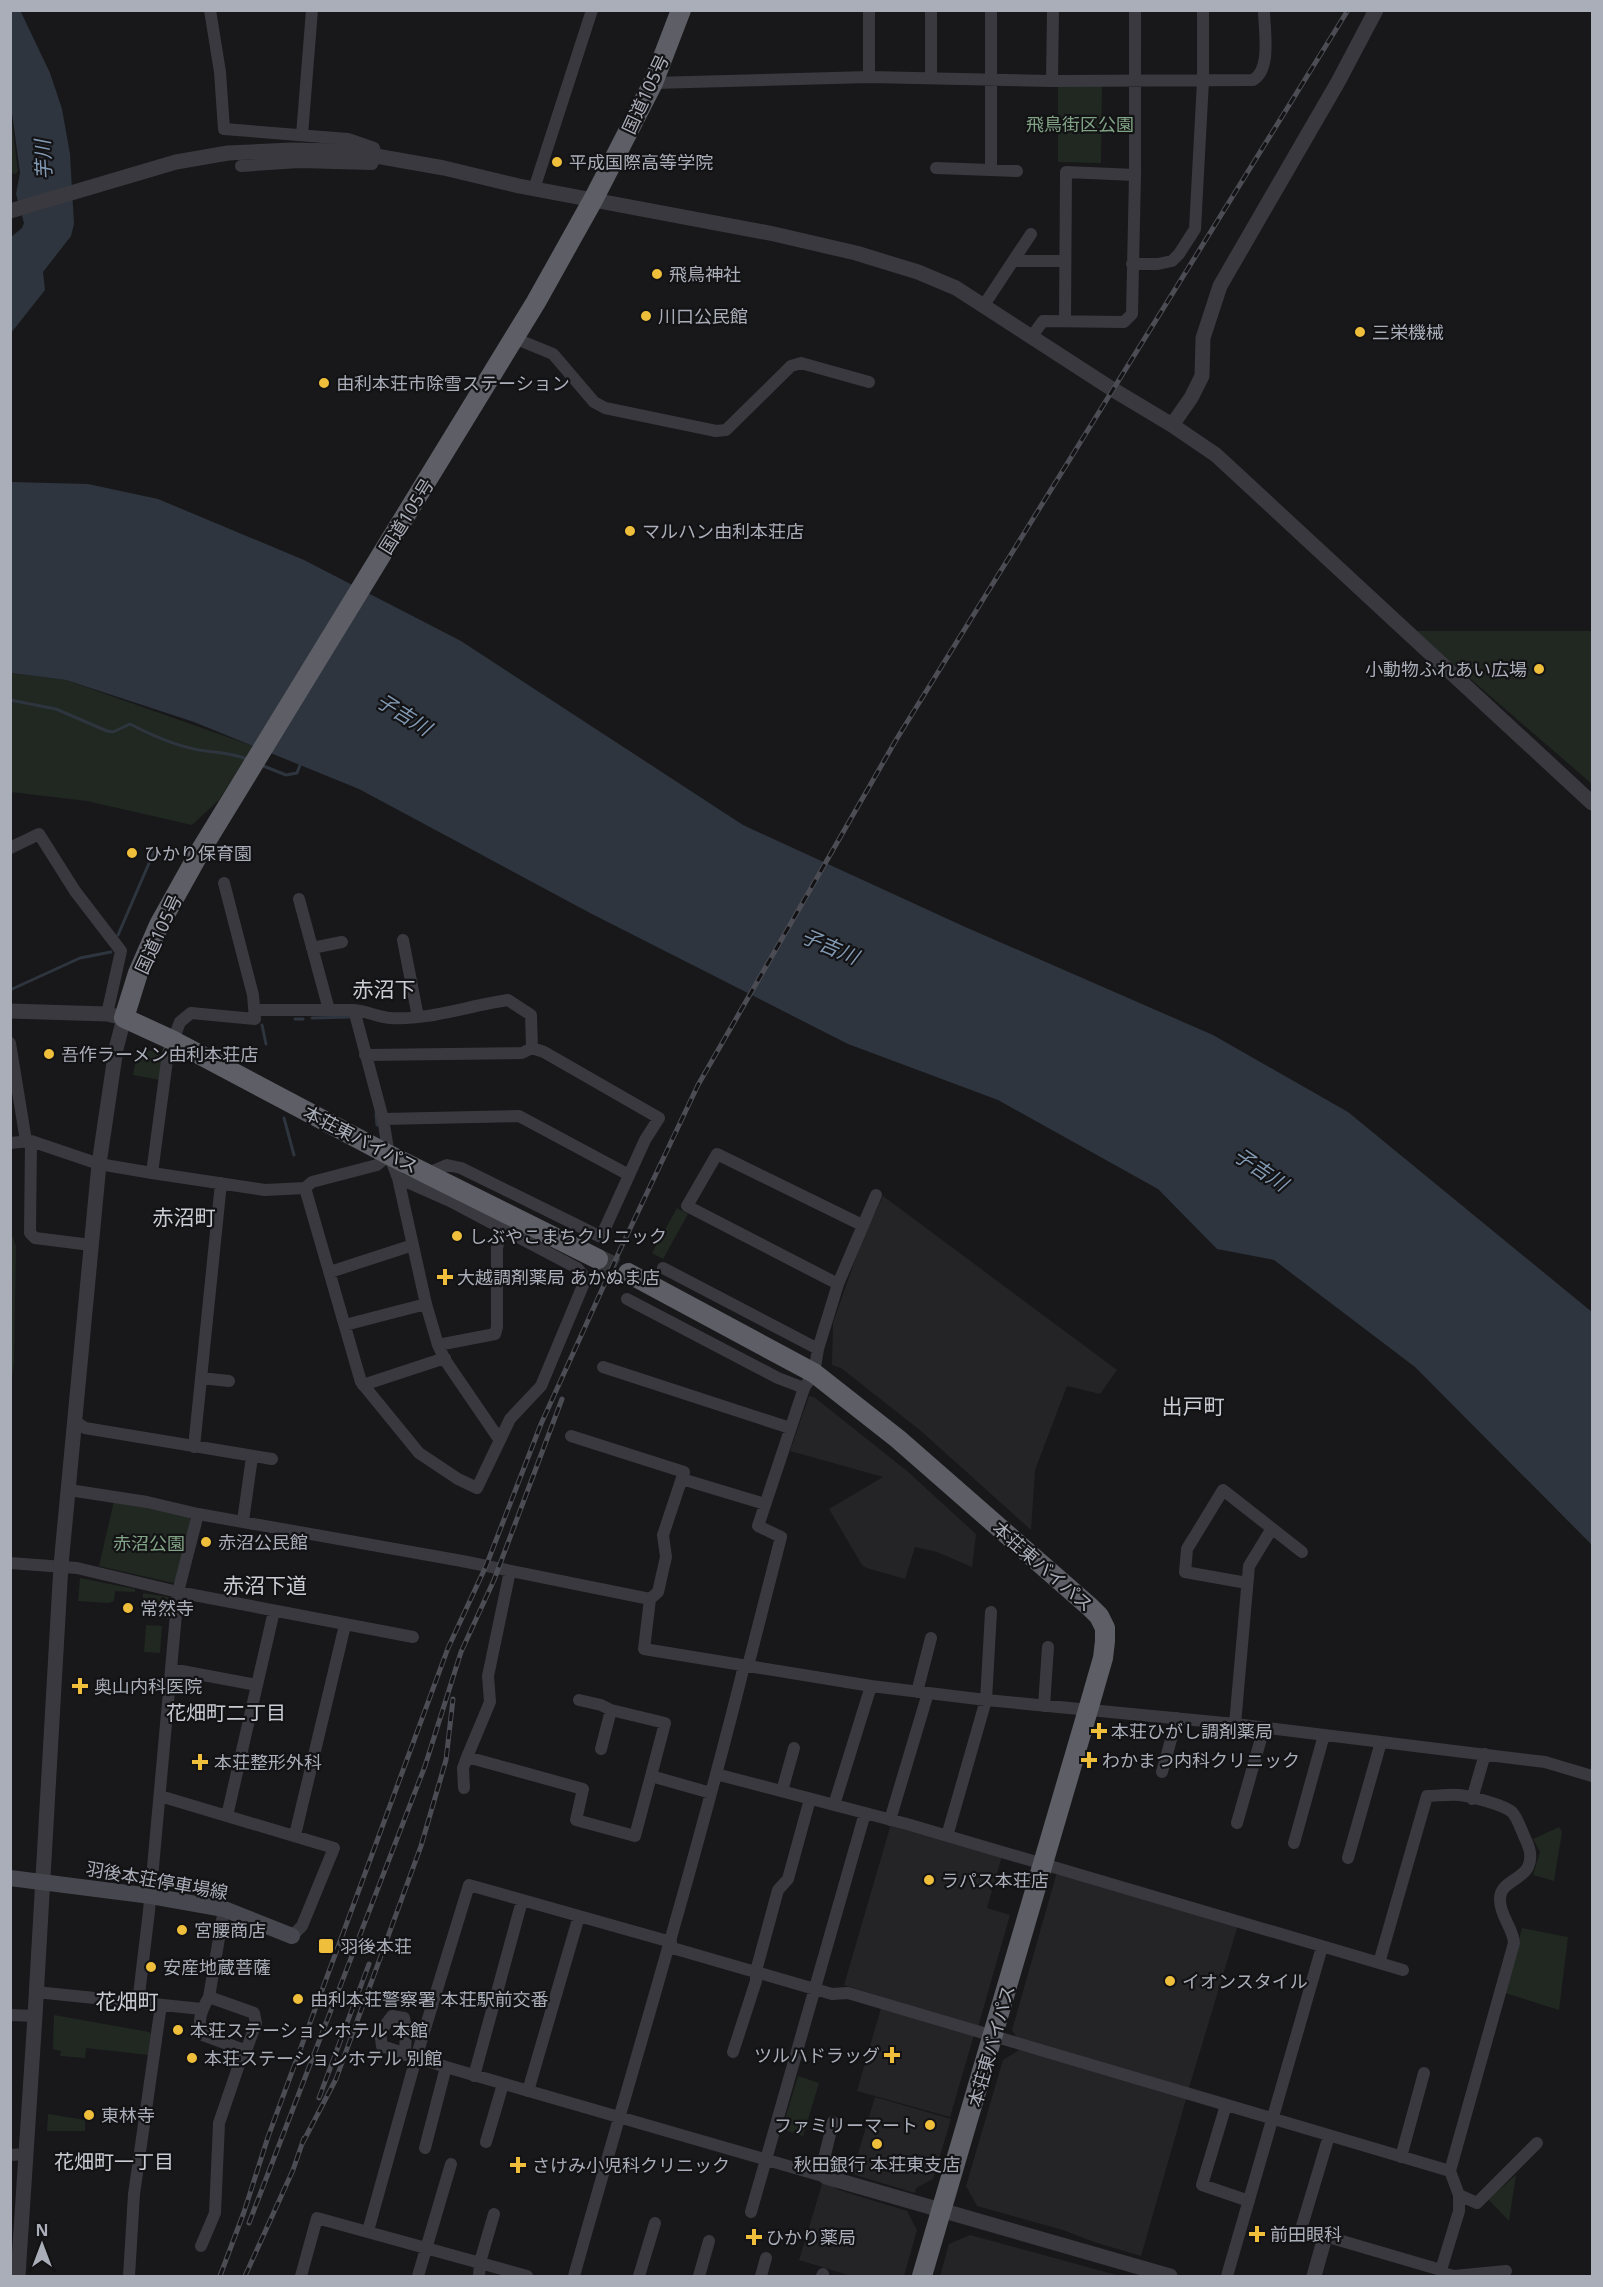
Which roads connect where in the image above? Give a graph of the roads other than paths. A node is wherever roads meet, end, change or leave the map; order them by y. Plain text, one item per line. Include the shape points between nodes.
1 (210, 10) edge
2 (312, 10) edge
3 (592, 10) edge
4 (681, 10) edge
5 (869, 10) edge
6 (931, 10) edge
7 (991, 10) edge
8 (1053, 10) edge
9 (1135, 10) edge
10 (1203, 10) edge
11 (1264, 10) edge
12 (1376, 10) edge
13 (869, 77) junction
14 (931, 78) junction
15 (991, 79) junction
16 (1135, 79) junction
17 (1052, 81) junction
18 (1203, 81) junction
19 (653, 83) junction
20 (302, 135) junction
21 (376, 156) junction
22 (241, 166) dead end
23 (936, 168) dead end
24 (992, 170) junction
25 (1017, 171) dead end
26 (1135, 175) junction
27 (534, 189) junction
28 (593, 200) junction
29 (10, 211) edge
30 (1031, 234) dead end
31 (1013, 261) junction
32 (1065, 261) junction
33 (1132, 264) junction
34 (984, 305) junction
35 (1065, 321) junction
36 (1032, 336) junction
37 (514, 338) junction
38 (869, 382) dead end
39 (1172, 424) junction
40 (1593, 803) edge
41 (10, 848) edge
42 (224, 883) dead end
43 (299, 899) dead end
44 (403, 940) dead end
45 (342, 942) dead end
46 (312, 948) junction
47 (256, 1010) junction
48 (329, 1010) junction
49 (354, 1010) junction
50 (10, 1011) edge
51 (116, 1016) junction
52 (418, 1017) junction
53 (172, 1040) junction
54 (10, 1043) edge
55 (532, 1048) junction
56 (365, 1055) junction
57 (383, 1119) junction
58 (28, 1141) junction
59 (10, 1143) edge
60 (389, 1155) junction
61 (99, 1164) junction
62 (152, 1173) junction
63 (428, 1173) junction
64 (629, 1175) junction
65 (398, 1178) junction
66 (221, 1183) junction
67 (305, 1188) junction
68 (876, 1195) dead end
69 (862, 1225) junction
70 (505, 1231) junction
71 (92, 1245) junction
72 (413, 1245) junction
73 (598, 1259) tunnel mouth
74 (663, 1268) dead end
75 (330, 1272) junction
76 (628, 1273) tunnel mouth
77 (838, 1284) junction
78 (627, 1299) dead end
79 (426, 1304) junction
80 (345, 1324) junction
81 (438, 1345) junction
82 (818, 1349) junction
83 (445, 1358) junction
84 (603, 1367) dead end
85 (201, 1378) junction
86 (229, 1381) dead end
87 (809, 1381) junction
88 (363, 1385) junction
89 (76, 1422) junction
90 (790, 1428) junction
91 (571, 1436) dead end
92 (499, 1439) junction
93 (194, 1447) junction
94 (252, 1457) junction
95 (272, 1459) dead end
96 (682, 1479) junction
97 (69, 1490) junction
98 (765, 1504) junction
99 (198, 1514) junction
100 (243, 1521) junction
101 (1271, 1530) junction
102 (1302, 1552) dead end
103 (10, 1563) edge
104 (61, 1565) junction
105 (510, 1571) junction
106 (1247, 1583) junction
107 (178, 1592) junction
108 (650, 1599) junction
109 (274, 1611) junction
110 (991, 1612) dead end
111 (345, 1625) junction
112 (413, 1637) dead end
113 (931, 1638) dead end
114 (1048, 1647) dead end
115 (746, 1666) junction
116 (171, 1669) junction
117 (257, 1685) junction
118 (871, 1686) junction
119 (922, 1692) junction
120 (579, 1700) dead end
121 (986, 1700) junction
122 (1044, 1706) junction
123 (611, 1710) junction
124 (1088, 1710) junction
125 (1177, 1718) junction
126 (1235, 1724) junction
127 (1264, 1728) junction
128 (1324, 1735) junction
129 (1381, 1742) junction
130 (794, 1748) dead end
131 (601, 1749) dead end
132 (1485, 1754) junction
133 (467, 1756) junction
134 (1162, 1772) dead end
135 (716, 1774) junction
136 (651, 1776) junction
137 (1593, 1776) edge
138 (464, 1788) dead end
139 (782, 1791) junction
140 (711, 1793) junction
141 (160, 1796) junction
142 (810, 1799) junction
143 (1472, 1799) junction
144 (834, 1805) junction
145 (865, 1813) junction
146 (227, 1816) junction
147 (890, 1820) junction
148 (1238, 1823) dead end
149 (295, 1835) junction
150 (947, 1836) junction
151 (1294, 1843) dead end
152 (1348, 1858) dead end
153 (1043, 1864) junction
154 (10, 1878) edge
155 (43, 1882) junction
156 (150, 1896) junction
157 (522, 1900) junction
158 (224, 1909) junction
159 (579, 1917) junction
160 (292, 1936) joint
161 (670, 1945) junction
162 (1322, 1947) junction
163 (1378, 1963) junction
164 (1403, 1970) dead end
165 (756, 1971) junction
166 (816, 1989) junction
167 (36, 1992) junction
168 (209, 1997) junction
169 (138, 2003) junction
170 (161, 2005) junction
171 (202, 2009) junction
172 (10, 2015) edge
173 (35, 2016) junction
174 (994, 2037) junction
175 (244, 2050) junction
176 (733, 2052) dead end
177 (410, 2056) junction
178 (446, 2067) junction
179 (1424, 2073) dead end
180 (474, 2076) junction
181 (503, 2084) junction
182 (528, 2091) junction
183 (1226, 2105) junction
184 (618, 2117) junction
185 (1274, 2118) junction
186 (833, 2122) dead end
187 (1329, 2136) junction
188 (486, 2142) dead end
189 (1536, 2143) dead end
190 (425, 2148) dead end
191 (27, 2154) junction
192 (10, 2155) edge
193 (1401, 2157) junction
194 (766, 2159) junction
195 (450, 2164) dead end
196 (1450, 2171) junction
197 (823, 2176) junction
198 (1459, 2195) junction
199 (1249, 2201) junction
200 (942, 2211) junction
201 (751, 2212) dead end
202 (494, 2214) dead end
203 (655, 2223) dead end
204 (368, 2231) junction
205 (1325, 2237) junction
206 (709, 2241) dead end
207 (201, 2246) dead end
208 (426, 2248) junction
209 (766, 2258) dead end
210 (480, 2262) junction
211 (1441, 2270) junction
212 (1506, 2271) dead end
213 (18, 2277) edge
214 (129, 2277) edge
215 (301, 2277) edge
216 (418, 2277) edge
217 (479, 2277) edge
218 (527, 2277) edge
219 (574, 2277) edge
220 (639, 2277) edge
221 (699, 2277) edge
222 (761, 2277) edge
223 (922, 2277) edge
224 (1170, 2277) edge
225 (1227, 2277) edge
226 (1314, 2277) edge

1 - 20 street via 224,129
2 - 20 street
3 - 27 street
4 - 19 highway, 国道105号
5 - 13 street
6 - 14 street
7 - 15 street
8 - 17 street
9 - 16 street
10 - 18 street
11 - 18 street via 1265,67 1258,77
12 - 39 street via 1220,286 1203,338 1202,376
13 - 14 street
13 - 19 street
14 - 15 street
15 - 17 street
15 - 24 street
16 - 17 street
16 - 18 street
16 - 26 street
18 - 33 street via 1196,229 1172,261
19 - 28 highway, 国道105号
20 - 21 street via 348,139 374,148
21 - 22 street via 372,164 299,162
21 - 27 street
21 - 29 street via 292,150 219,154 138,172
23 - 24 street
24 - 25 street
26 - 32 street via 1066,172
26 - 33 street
27 - 28 street
28 - 34 street via 856,253 918,272
28 - 37 highway, 国道105号
30 - 31 street
31 - 32 street
31 - 34 street
32 - 35 street
33 - 35 street via 1132,315 1124,322
34 - 36 street
35 - 36 street via 1043,321
36 - 39 street
37 - 38 street via 553,354 594,402 605,408 716,431 726,430 791,366 801,363
37 - 51 highway, 国道105号 via 202,848 159,925
39 - 40 street via 1216,455
41 - 51 street via 39,834 120,951
42 - 47 street
43 - 46 street
44 - 52 street
45 - 46 street
46 - 48 street
47 - 48 street
47 - 53 street via 255,1019 191,1013 180,1022
48 - 49 street
49 - 52 street via 388,1018
49 - 56 street
50 - 51 street
51 - 53 highway, 本荘東バイパス
51 - 61 street via 116,1049
52 - 55 street via 508,1000 531,1015
53 - 60 highway, 本荘東バイパス
53 - 62 street
54 - 58 street
55 - 56 street via 522,1053
55 - 64 street via 658,1118
56 - 57 street
57 - 60 street
57 - 64 street via 519,1116
58 - 59 street
58 - 61 street
58 - 71 street via 30,1233 35,1238
60 - 63 highway, 本荘東バイパス
60 - 65 street
60 - 67 street via 377,1165 312,1182
61 - 62 street
61 - 71 street
62 - 66 street
63 - 64 street via 447,1165 461,1168 601,1237
63 - 73 highway, 本荘東バイパス
65 - 70 street
65 - 72 street
66 - 67 street via 265,1190
66 - 85 street
67 - 75 street
68 - 69 street
69 - 77 street
69 - 77 street via 717,1154 687,1206
70 - 81 street via 497,1248 495,1334
70 - 92 street via 578,1268 584,1283 541,1386 510,1419
71 - 89 street
72 - 75 street
72 - 79 street
74 - 82 street
75 - 80 street
76 - 87 highway, 本荘東バイパス
77 - 82 street
78 - 87 street via 778,1378
79 - 80 street
79 - 81 street
80 - 88 street
81 - 83 street
82 - 87 street
83 - 88 street
83 - 92 street
84 - 90 street
85 - 86 street
85 - 93 street
87 - 90 street
87 - 124 highway, 本荘東バイパス via 897,1439 1099,1616 1105,1628 1105,1641
88 - 92 street via 419,1453 477,1488
89 - 93 street via 85,1428
89 - 97 street
90 - 98 street
91 - 96 street via 684,1472
93 - 94 street
94 - 95 street
94 - 100 street
96 - 98 street
96 - 108 street via 663,1535 666,1557 658,1592
97 - 99 street
97 - 104 street
98 - 115 street via 758,1526 781,1537
99 - 100 street
99 - 107 street
100 - 105 street
101 - 102 street
101 - 106 street via 1249,1566
101 - 106 street via 1223,1490 1187,1549 1185,1572
103 - 104 street
104 - 107 street
104 - 155 street
105 - 108 street
105 - 133 street via 488,1676 490,1702
106 - 126 street
107 - 109 street
107 - 116 street
108 - 115 street via 644,1649
109 - 111 street
109 - 117 street
110 - 121 street
111 - 112 street
111 - 149 street
113 - 119 street
114 - 122 street
115 - 118 street
115 - 135 street
116 - 117 street
116 - 141 street
117 - 146 street
118 - 119 street
118 - 144 street
119 - 121 street
119 - 147 street
120 - 123 street
121 - 122 street
121 - 150 street
122 - 124 street
123 - 131 street
123 - 136 street via 665,1723
124 - 125 street
124 - 153 highway, 本荘東バイパス
125 - 126 street
125 - 134 street
126 - 127 street
127 - 128 street
127 - 148 street
128 - 129 street
128 - 151 street
129 - 132 street
129 - 152 street
130 - 139 street
132 - 137 street via 1545,1762
132 - 143 street
133 - 136 street via 583,1789 576,1820 635,1836
133 - 138 street
135 - 139 street
135 - 140 street
136 - 140 street
139 - 142 street
140 - 161 street
141 - 146 street
141 - 156 street
142 - 144 street
142 - 165 street via 788,1879 778,1890
143 - 163 street via 1459,1795 1427,1796
143 - 196 street via 1513,1813 1530,1858 1523,1874 1501,1891 1502,1913 1514,1943
144 - 145 street
145 - 147 street
145 - 166 street
146 - 149 street
147 - 150 street
149 - 160 street via 334,1848 302,1926
150 - 153 street
153 - 162 street
153 - 174 highway, 本荘東バイパス
154 - 155 main road, 羽後本荘停車場線
155 - 156 main road, 羽後本荘停車場線
155 - 167 street
156 - 158 main road, 羽後本荘停車場線
156 - 169 street
157 - 159 street
157 - 177 street via 469,1885
157 - 180 street
158 - 160 main road, 羽後本荘停車場線
158 - 168 street
159 - 161 street
159 - 182 street
161 - 165 street
161 - 184 street
162 - 163 street
162 - 185 street
163 - 164 street
165 - 166 street
165 - 176 street
166 - 174 street via 848,1993
166 - 194 street
167 - 169 street
167 - 173 street
168 - 171 street
168 - 175 street via 254,2013 256,2024
169 - 170 street
170 - 171 street
170 - 214 street via 134,2194
171 - 175 street via 204,2035
172 - 173 street
173 - 191 street
174 - 183 street
174 - 200 highway, 本荘東バイパス
175 - 207 street via 219,2123 215,2213
177 - 178 street
177 - 204 street
178 - 180 street
178 - 190 street
179 - 193 street
180 - 181 street
181 - 182 street
181 - 188 street
182 - 184 street
183 - 185 street
183 - 199 street via 1202,2185
184 - 194 street
184 - 219 street
185 - 187 street
185 - 199 street
186 - 197 street
187 - 193 street
187 - 205 street via 1301,2229
189 - 198 street via 1477,2204
191 - 192 street
191 - 213 street
193 - 196 street
194 - 197 street
194 - 201 street
195 - 208 street
196 - 198 street
197 - 200 street
198 - 211 street via 1459,2211
199 - 225 street
200 - 223 highway, 本荘東バイパス
200 - 224 street
202 - 210 street
203 - 220 street
204 - 208 street
204 - 215 street via 317,2218
205 - 211 street
205 - 226 street
206 - 221 street
208 - 210 street
208 - 216 street
209 - 222 street
210 - 217 street
210 - 218 street
211 - 212 street via 1454,2276

